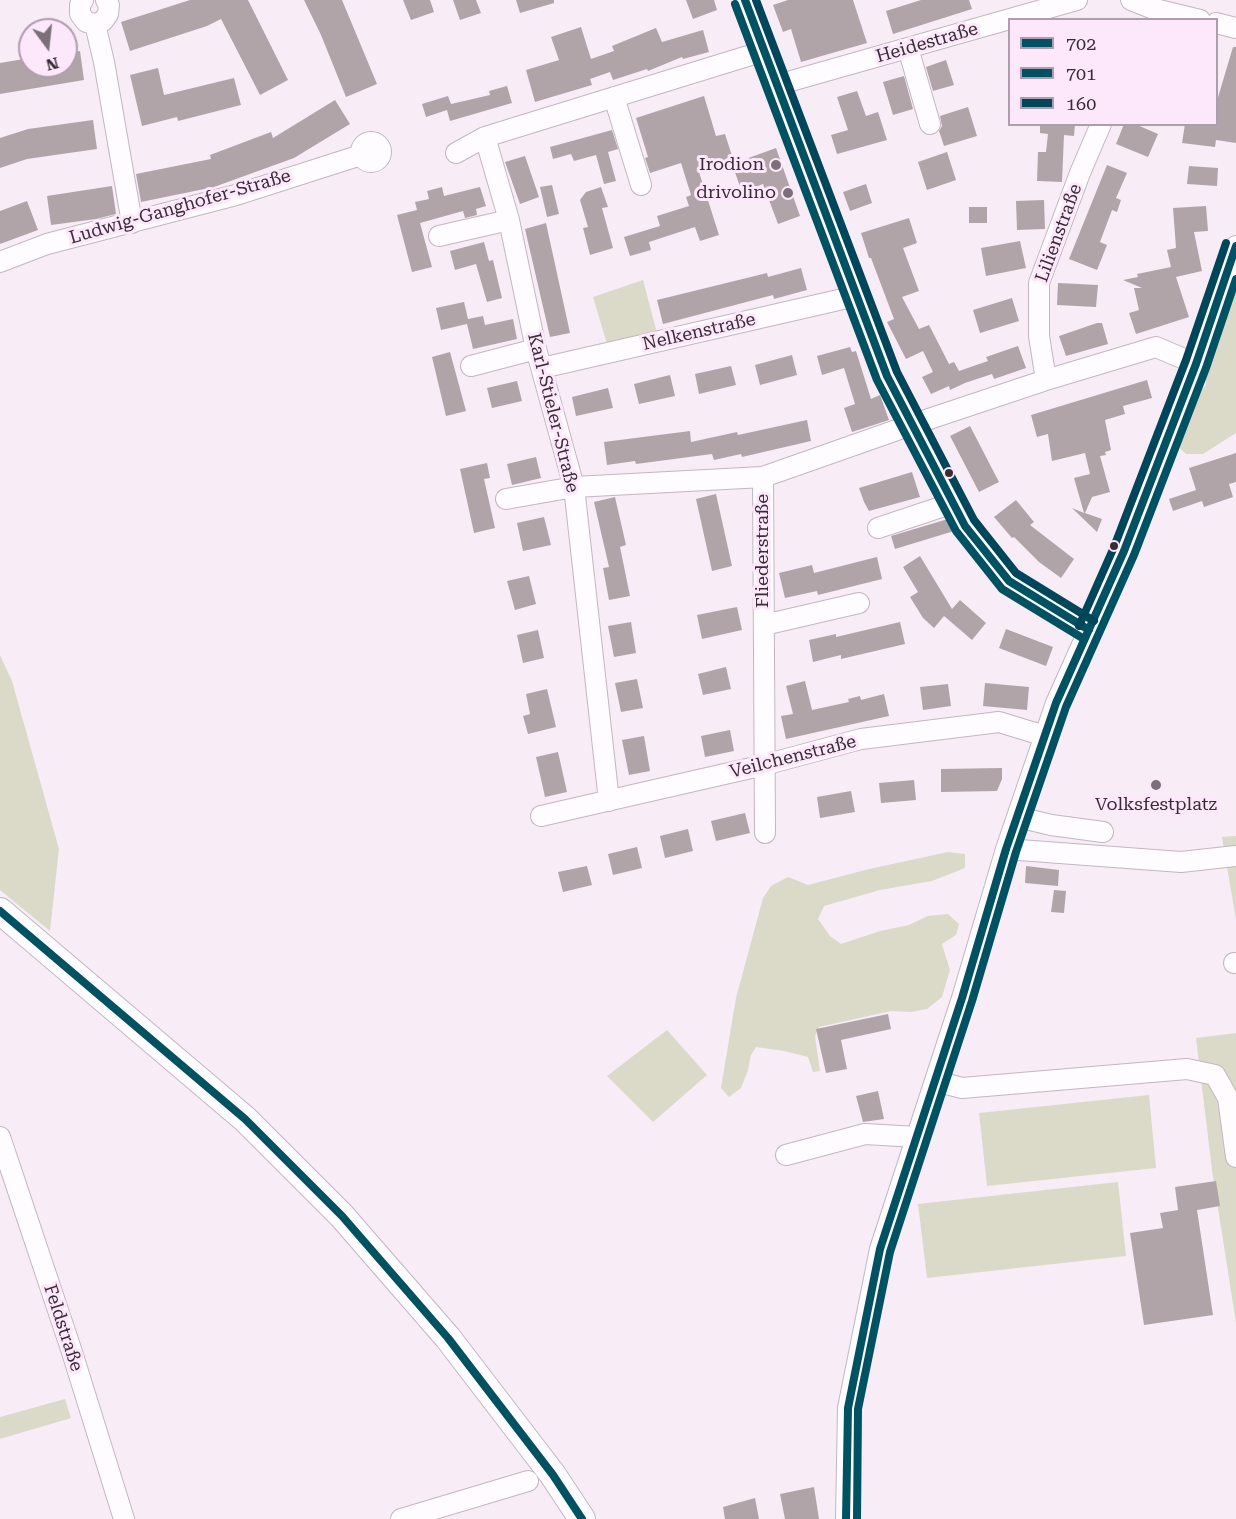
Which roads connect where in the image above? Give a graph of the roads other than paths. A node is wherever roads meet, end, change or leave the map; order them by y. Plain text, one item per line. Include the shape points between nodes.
1 (82, 0) edge
2 (106, 0) edge
3 (745, 0) edge
4 (1077, 0) edge
5 (1131, 0) edge
6 (1149, 14) edge
7 (1014, 18) edge
8 (1183, 18) edge
9 (1008, 20) edge
10 (95, 24) junction
11 (1218, 24) edge
12 (1236, 28) edge
13 (908, 48) junction
14 (764, 51) junction
15 (777, 85) junction
16 (614, 97) junction
17 (930, 124) dead end
18 (1100, 126) edge
19 (485, 137) junction
20 (456, 153) dead end
21 (361, 155) dead end
22 (641, 185) dead end
23 (509, 220) junction
24 (132, 223) junction
25 (439, 236) dead end
26 (1236, 246) edge
27 (0, 262) edge
28 (856, 296) junction
29 (536, 349) junction
30 (1196, 364) junction
31 (471, 366) dead end
32 (542, 368) junction
33 (1046, 380) junction
34 (911, 425) junction
35 (764, 477) junction
36 (574, 487) junction
37 (506, 499) dead end
38 (953, 503) junction
39 (878, 528) dead end
40 (858, 603) dead end
41 (764, 625) junction
42 (1089, 630) junction
43 (1045, 736) junction
44 (764, 765) junction
45 (609, 801) junction
46 (541, 816) dead end
47 (1018, 817) junction
48 (1103, 832) dead end
49 (765, 833) dead end
50 (1006, 849) junction
51 (1236, 856) edge
52 (0, 911) edge
53 (935, 1081) junction
54 (1228, 1082) edge
55 (0, 1137) edge
56 (917, 1137) junction
57 (786, 1155) dead end
58 (1236, 1157) edge
59 (528, 1481) dead end
60 (124, 1519) edge
61 (401, 1519) edge
62 (582, 1519) edge
63 (846, 1519) edge

1 - 10 street via 80,14 86,22
2 - 10 street via 108,14
3 - 14 street
4 - 7 street, Heidestraße
5 - 6 street
6 - 8 street
9 - 13 street, Heidestraße
10 - 24 street
11 - 12 street
13 - 15 street, Heidestraße
13 - 17 street
14 - 15 street
14 - 16 street
15 - 28 street
16 - 19 street
16 - 22 street
18 - 33 street, Lilienstraße via 1039,283 1039,336
19 - 20 street
19 - 23 street, Karl-Stieler-Straße
21 - 24 street, Ludwig-Ganghofer-Straße
23 - 25 street
23 - 29 street, Karl-Stieler-Straße
24 - 27 street, Ludwig-Ganghofer-Straße via 47,244
26 - 30 street
28 - 32 street, Nelkenstraße
28 - 34 street
29 - 31 street
29 - 32 street, Karl-Stieler-Straße
30 - 33 street via 1156,347
30 - 42 street
32 - 36 street, Karl-Stieler-Straße
33 - 34 street
34 - 35 street
34 - 38 street
35 - 36 street
35 - 41 street, Fliederstraße
36 - 37 street
36 - 45 street, Karl-Stieler-Straße
38 - 39 street
38 - 42 street via 965,526 1010,581
40 - 41 street, Fliederstraße
41 - 44 street, Fliederstraße
42 - 43 street
43 - 44 street, Veilchenstraße via 999,722 861,739
43 - 47 street
44 - 45 street, Veilchenstraße
44 - 49 street, Fliederstraße
45 - 46 street, Veilchenstraße
47 - 48 street
47 - 50 street
50 - 51 street via 1181,862
50 - 53 street
52 - 62 main road via 244,1119 342,1216 448,1338 554,1475
53 - 54 street via 962,1088 1187,1069
53 - 56 street
54 - 58 street
55 - 60 street, Feldstraße
56 - 57 street via 865,1134
56 - 63 street via 880,1249 848,1408
59 - 61 street

